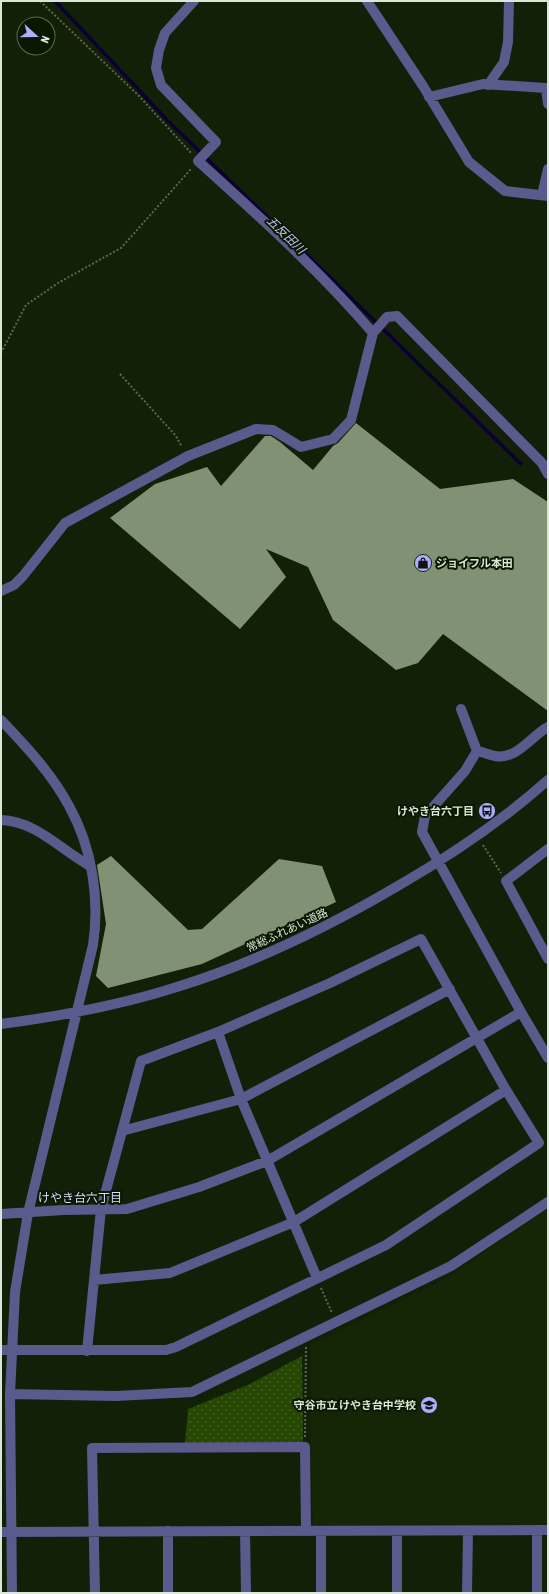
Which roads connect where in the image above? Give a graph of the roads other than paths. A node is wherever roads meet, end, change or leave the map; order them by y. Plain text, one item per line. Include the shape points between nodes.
1 (194, 1) edge
2 (367, 1) edge
3 (509, 1) edge
4 (488, 85) junction
5 (429, 97) junction
6 (548, 104) edge
7 (548, 169) edge
8 (545, 196) edge
9 (373, 333) junction
10 (548, 474) edge
11 (1, 591) edge
12 (461, 709) dead end
13 (1, 720) edge
14 (548, 727) edge
15 (477, 750) junction
16 (548, 780) edge
17 (1, 820) edge
18 (548, 849) edge
19 (438, 863) junction
20 (90, 866) junction
21 (545, 945) edge
22 (548, 959) edge
23 (450, 989) junction
24 (521, 1012) junction
25 (77, 1013) junction
26 (1, 1024) edge
27 (218, 1032) junction
28 (477, 1037) junction
29 (548, 1058) edge
30 (506, 1090) junction
31 (241, 1099) junction
32 (122, 1131) junction
33 (267, 1161) junction
34 (548, 1202) edge
35 (101, 1209) junction
36 (28, 1213) junction
37 (1, 1214) edge
38 (294, 1222) junction
39 (317, 1278) junction
40 (94, 1280) junction
41 (1, 1350) edge
42 (12, 1350) junction
43 (87, 1351) junction
44 (10, 1394) junction
45 (6, 1442) edge
46 (468, 1530) junction
47 (537, 1530) junction
48 (548, 1530) edge
49 (168, 1531) junction
50 (245, 1531) junction
51 (306, 1531) junction
52 (321, 1531) junction
53 (397, 1531) junction
54 (6, 1532) edge
55 (94, 1532) junction
56 (12, 1593) edge
57 (95, 1593) edge
58 (168, 1593) edge
59 (246, 1593) edge
60 (321, 1593) edge
61 (397, 1593) edge
62 (467, 1593) edge
63 (538, 1593) edge

1 - 9 street via 165,33 156,68 161,85 216,142 198,161 260,217 350,306
2 - 5 street
3 - 4 street via 508,42 504,62
4 - 5 street
4 - 6 street via 546,88
5 - 8 street via 469,162 505,191
7 - 8 street
9 - 10 street via 388,317 397,316 542,463
9 - 11 street via 350,420 333,439 301,447 273,430 256,429 188,456 65,523 23,576 14,585
12 - 15 street
13 - 20 street via 55,782 66,800 82,833
14 - 15 street via 509,755 497,756
15 - 19 street via 465,771 425,816 422,832
16 - 19 street, 常総ふれあい道路 via 478,836
17 - 20 street via 10,820 41,832
18 - 21 street via 506,881
19 - 24 street
19 - 25 street, 常総ふれあい道路 via 305,937 180,986
20 - 25 street via 96,905 95,931
21 - 22 street
23 - 27 street via 421,940
23 - 28 street
23 - 31 street
24 - 28 street
24 - 29 street
25 - 26 street, 常総ふれあい道路
25 - 36 street
27 - 31 street
27 - 32 street via 141,1061
28 - 30 street
28 - 33 street
30 - 38 street
30 - 39 street via 540,1143 386,1245
31 - 32 street
31 - 33 street
32 - 35 street
33 - 35 street via 199,1187 128,1209
33 - 38 street
34 - 44 street via 451,1266 192,1392 116,1396
35 - 36 street
35 - 40 street
36 - 37 street
36 - 42 street via 15,1292
38 - 39 street
38 - 40 street via 170,1273
39 - 43 street via 176,1347 166,1350
40 - 43 street
41 - 42 street
42 - 43 street
42 - 44 street
44 - 45 street
45 - 54 street
46 - 47 street
46 - 53 street
46 - 62 street
47 - 48 street
47 - 63 street
49 - 50 street
49 - 55 street
49 - 58 street
50 - 51 street
50 - 59 street
51 - 52 street
51 - 55 street via 305,1447 92,1448
52 - 53 street
52 - 60 street
53 - 61 street
54 - 55 street
54 - 56 street
55 - 57 street

